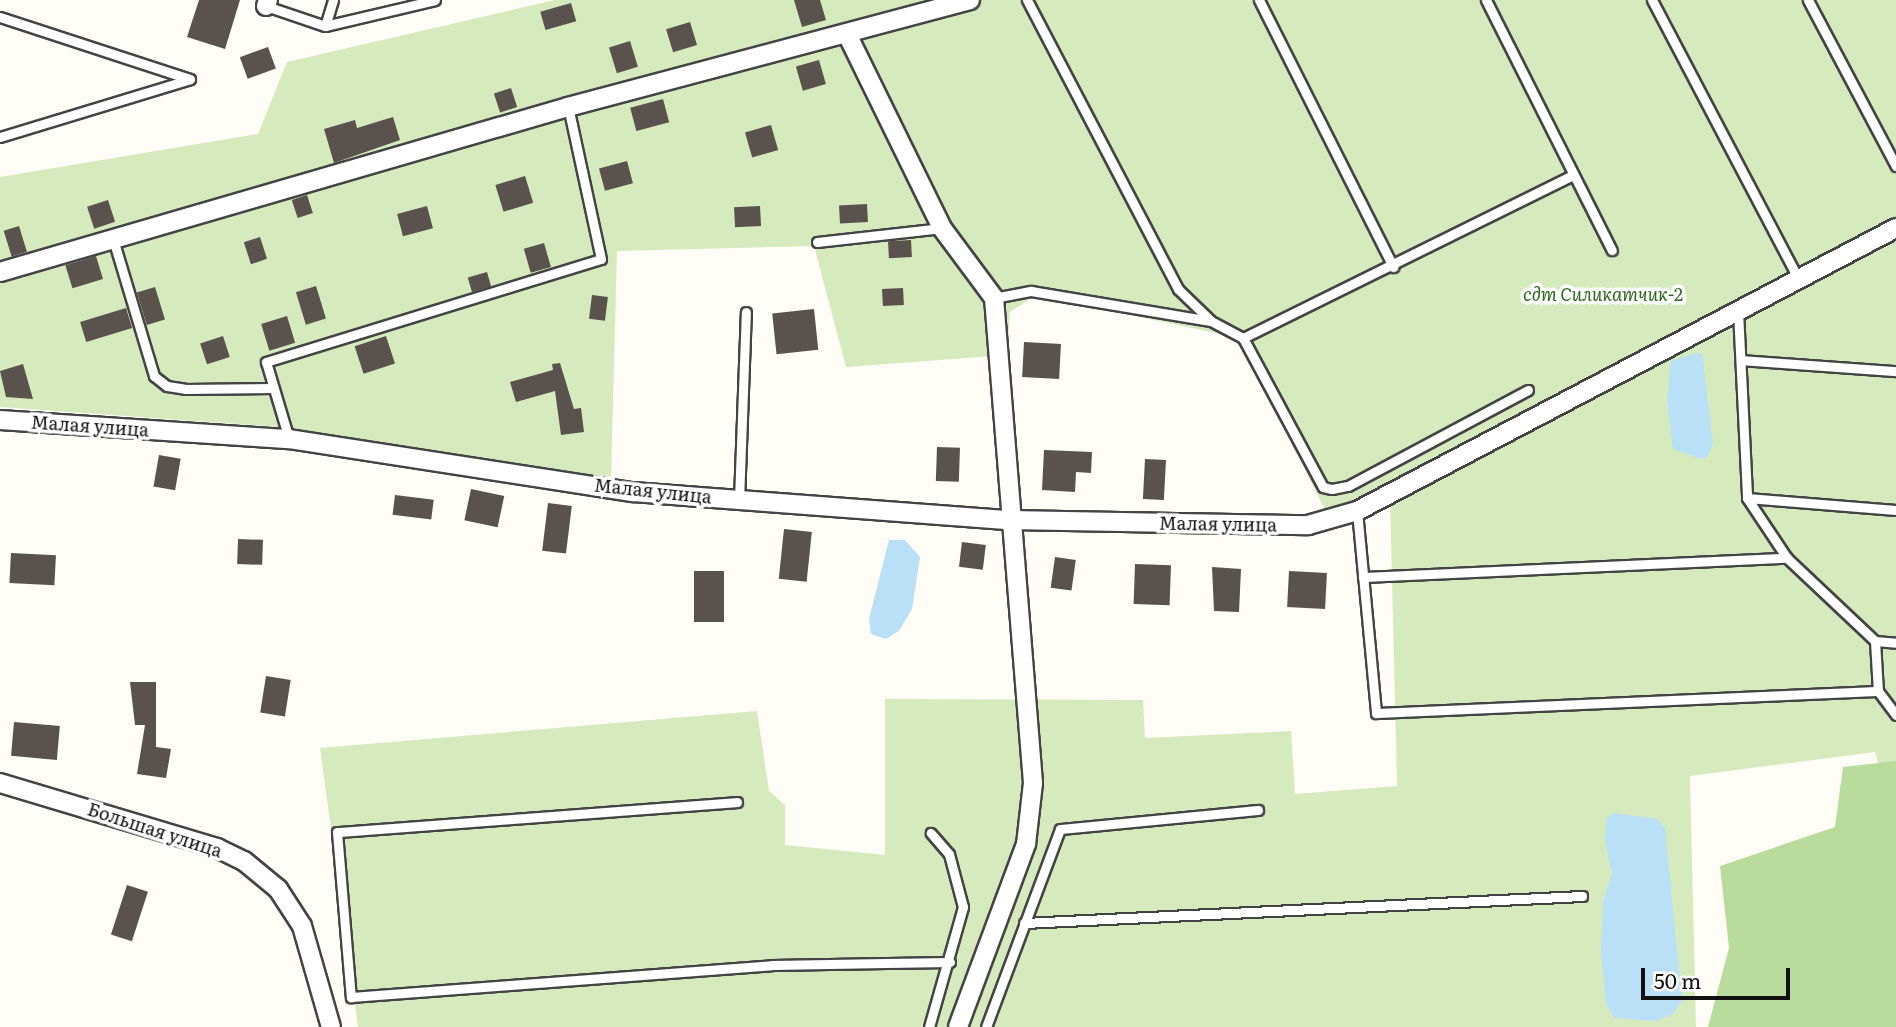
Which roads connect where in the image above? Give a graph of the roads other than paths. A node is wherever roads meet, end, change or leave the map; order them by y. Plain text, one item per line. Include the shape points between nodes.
1 (333, 0) edge
2 (435, 0) edge
3 (970, 0) edge
4 (1027, 0) edge
5 (1259, 0) edge
6 (1486, 0) edge
7 (1652, 0) edge
8 (1808, 0) edge
9 (267, 3) edge
10 (0, 17) edge
11 (325, 26) junction
12 (847, 34) junction
13 (568, 107) junction
14 (0, 136) edge
15 (1896, 166) edge
16 (1571, 176) junction
17 (942, 228) junction
18 (1894, 230) edge
19 (113, 239) junction
20 (817, 242) dead end
21 (1612, 250) dead end
22 (1393, 267) junction
23 (0, 272) edge
24 (1799, 280) junction
25 (994, 298) junction
26 (1738, 311) junction
27 (746, 312) dead end
28 (1211, 321) junction
29 (1244, 338) junction
30 (1741, 360) junction
31 (1896, 371) edge
32 (273, 388) junction
33 (1528, 390) dead end
34 (0, 420) edge
35 (289, 439) junction
36 (1747, 498) junction
37 (739, 500) junction
38 (1896, 510) edge
39 (1357, 511) junction
40 (1009, 520) junction
41 (1787, 558) junction
42 (1363, 577) junction
43 (1875, 641) junction
44 (1896, 643) edge
45 (1878, 691) junction
46 (1896, 715) edge
47 (0, 783) edge
48 (737, 802) dead end
49 (1258, 810) dead end
50 (931, 833) dead end
51 (1582, 896) dead end
52 (1024, 923) junction
53 (950, 962) junction
54 (331, 1027) edge
55 (929, 1027) edge
56 (958, 1027) edge
57 (985, 1027) edge

1 - 11 lane
2 - 11 lane
3 - 12 street
4 - 28 lane via 1178,289
5 - 22 lane
6 - 16 lane
7 - 24 lane
8 - 15 lane
9 - 11 lane
10 - 14 lane via 190,79
12 - 13 street
12 - 17 street
13 - 19 street
13 - 32 lane via 601,259 266,362
16 - 21 lane
16 - 22 lane
17 - 20 lane
17 - 25 street
18 - 24 street, Малая улица
19 - 23 street
19 - 32 lane via 154,376 167,386 185,388
22 - 29 lane
24 - 26 street, Малая улица
25 - 28 lane via 1031,291
25 - 40 street
26 - 30 lane
26 - 39 street, Малая улица
27 - 37 lane
28 - 29 lane
29 - 33 lane via 1323,487 1332,489 1348,486
30 - 31 lane
30 - 36 lane
32 - 35 lane
34 - 35 street, Малая улица
35 - 37 street, Малая улица via 633,492
36 - 38 lane
36 - 41 lane
37 - 40 street, Малая улица
39 - 40 street, Малая улица via 1308,525
39 - 42 lane
40 - 56 street via 1033,783 1026,844
41 - 42 lane
41 - 43 lane
42 - 45 lane via 1376,713
43 - 44 lane
43 - 45 lane
45 - 46 lane
47 - 54 street, Большая улица via 217,848 244,861 278,889 302,926
48 - 53 lane via 337,832 351,997 772,965
49 - 52 lane via 1060,829
50 - 53 lane via 950,854 963,907
51 - 52 lane
52 - 57 lane
53 - 55 lane

